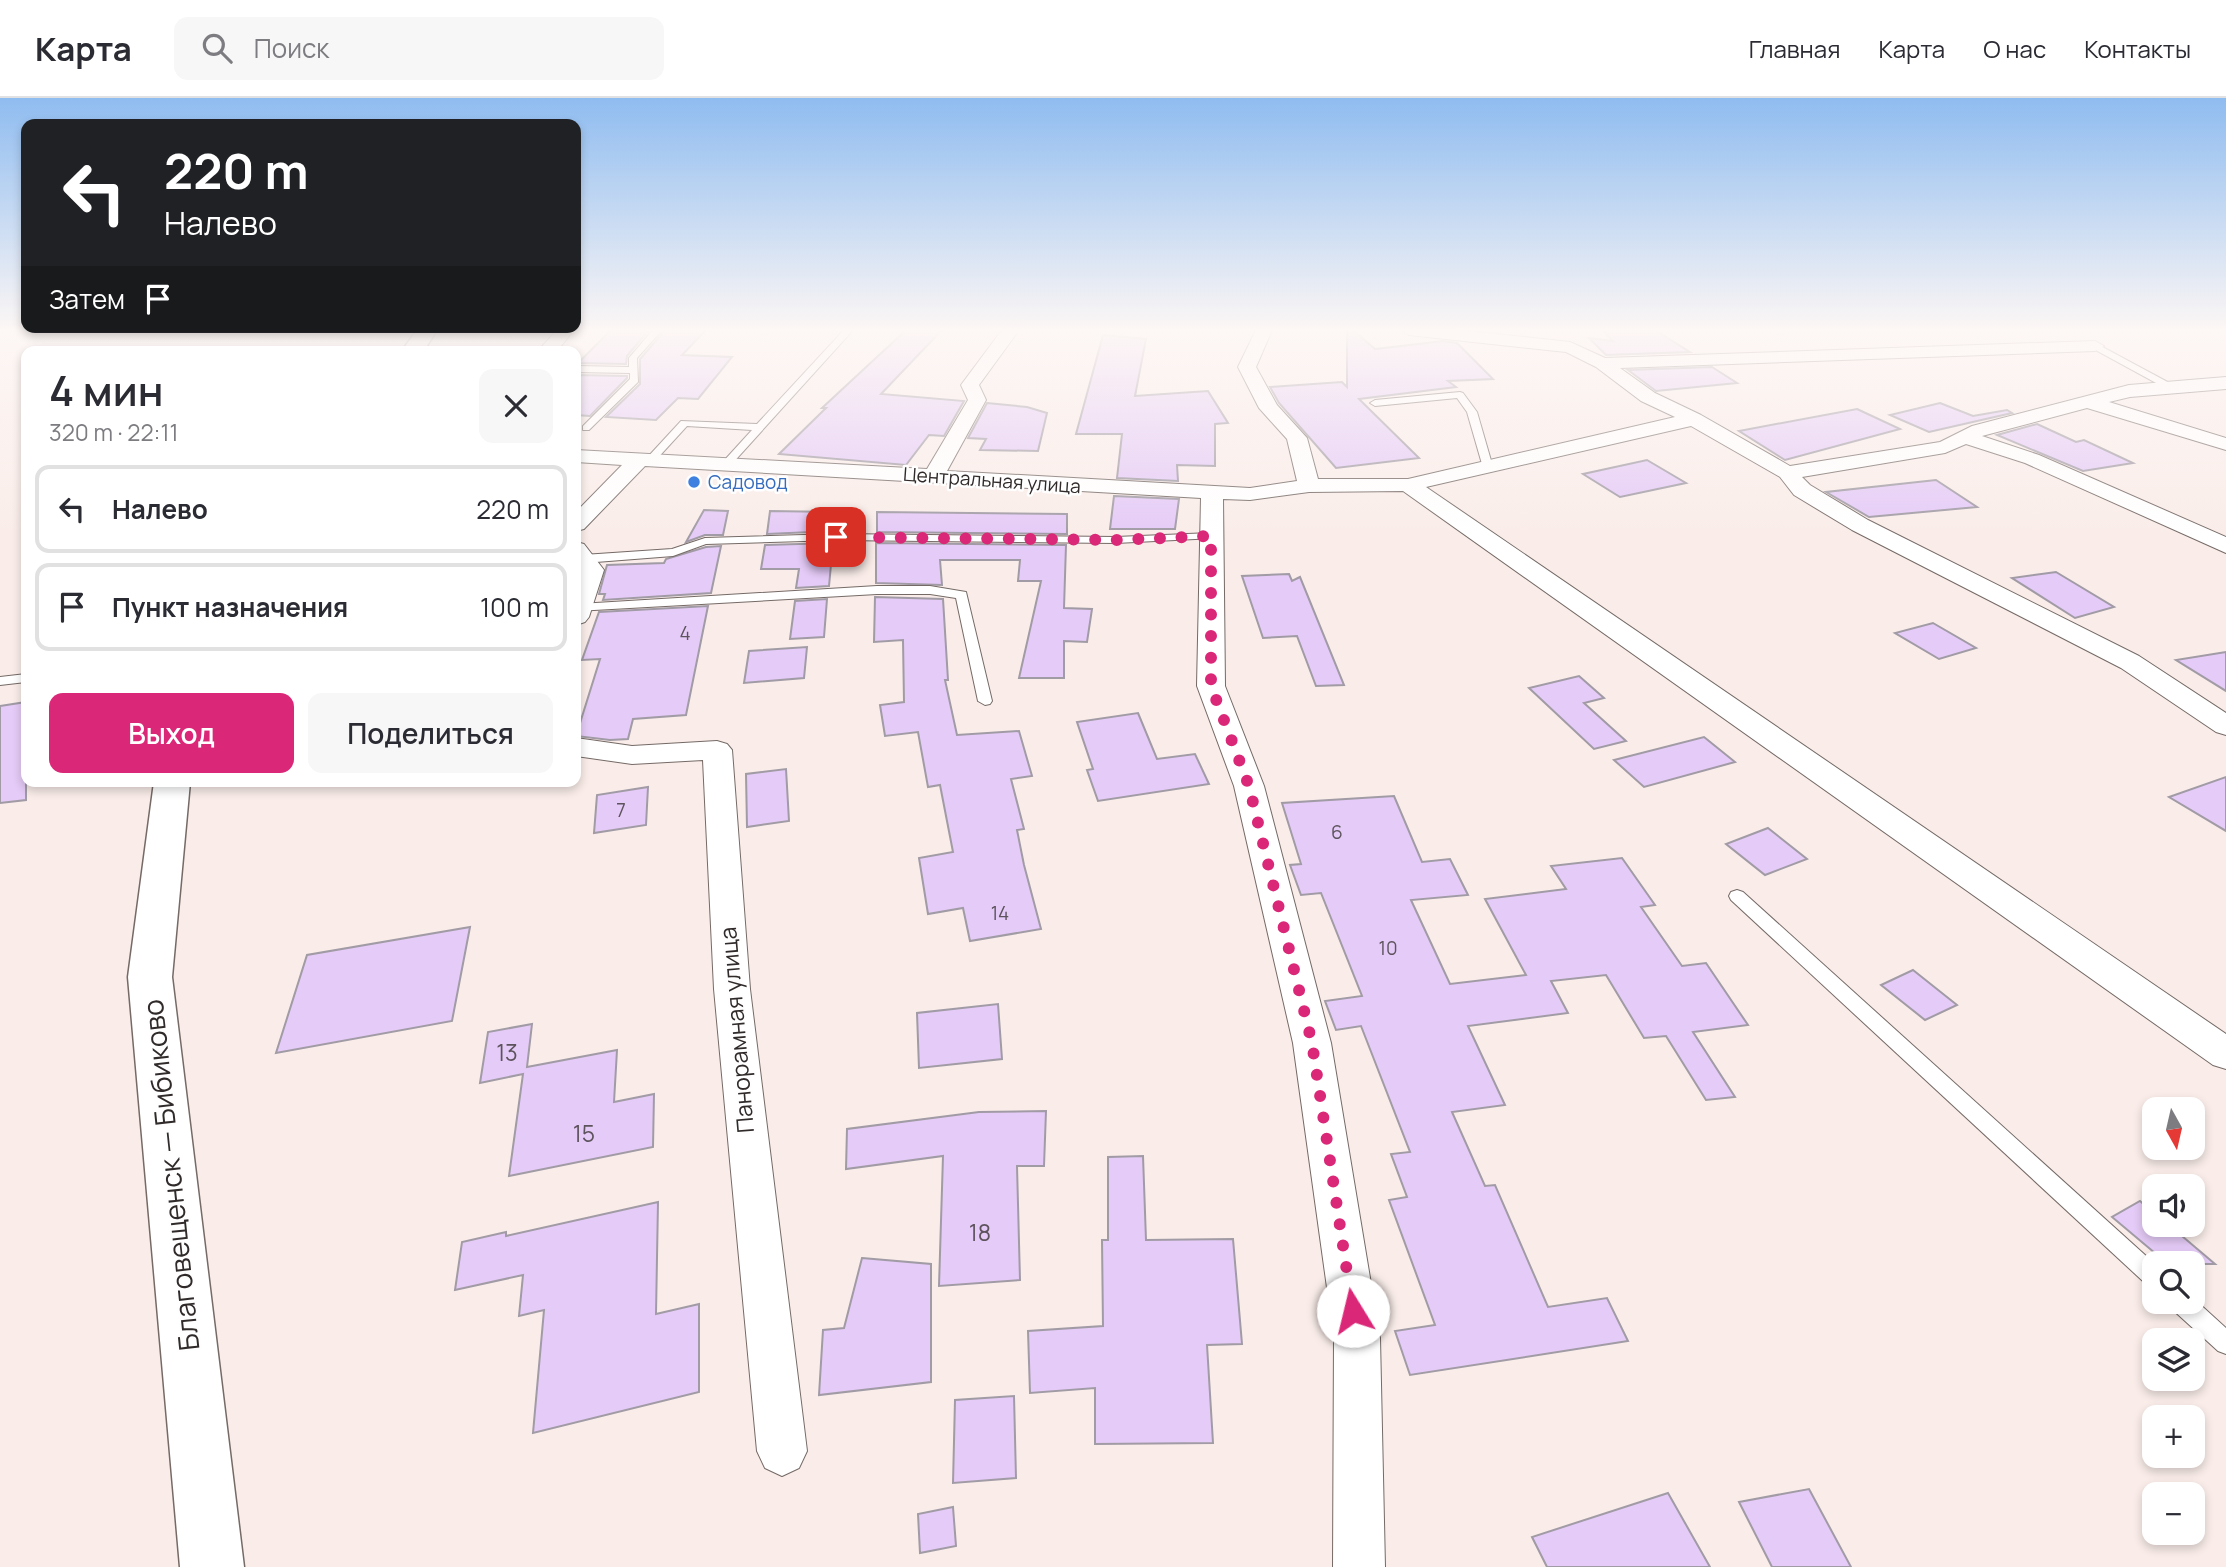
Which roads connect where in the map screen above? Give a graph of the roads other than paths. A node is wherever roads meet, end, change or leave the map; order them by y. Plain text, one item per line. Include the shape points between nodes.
1 (616, 399) edge
2 (785, 399) edge
3 (976, 399) edge
4 (1264, 399) edge
5 (1422, 399) edge
6 (1463, 399) edge
7 (1651, 399) edge
8 (2101, 399) edge
9 (2088, 402) junction
10 (1375, 403) dead end
11 (1694, 419) junction
12 (759, 427) junction
13 (586, 428) dead end
14 (1963, 438) junction
15 (2226, 444) edge
16 (581, 456) edge
17 (645, 460) junction
18 (726, 464) junction
19 (1487, 464) junction
20 (1787, 472) junction
21 (933, 477) junction
22 (1408, 485) junction
23 (1309, 486) junction
24 (1212, 494) junction
25 (581, 519) edge
26 (1211, 536) junction
27 (2226, 546) edge
28 (581, 554) edge
29 (581, 556) edge
30 (581, 601) edge
31 (581, 612) edge
32 (21, 679) edge
33 (0, 681) edge
34 (985, 701) dead end
35 (2226, 726) edge
36 (581, 748) edge
37 (171, 787) edge
38 (1737, 896) dead end
39 (2226, 1054) edge
40 (2142, 1266) edge
41 (2194, 1314) edge
42 (2226, 1343) edge
43 (782, 1451) dead end
44 (212, 1567) edge
45 (1359, 1567) edge

1 - 13 lane
2 - 12 lane
3 - 21 street
4 - 23 street via 1297,438
5 - 10 lane
6 - 19 lane via 1472,412
7 - 11 street
8 - 9 street
9 - 14 street
9 - 15 street
11 - 19 street, Центральная улица
11 - 20 street
12 - 17 lane via 684,423
12 - 18 lane
14 - 20 street via 1945,447
14 - 27 street via 2032,459
16 - 17 street, Центральная улица
17 - 18 street, Центральная улица
17 - 25 street
18 - 21 street, Центральная улица
19 - 22 street, Центральная улица
20 - 35 street via 1802,490 1860,525 2130,662
21 - 24 street, Центральная улица
22 - 23 street, Центральная улица
22 - 39 street
23 - 24 street, Центральная улица
24 - 26 street
26 - 28 lane via 1116,540 836,537 705,541 673,552
26 - 45 street via 1211,686 1249,786 1312,1043 1357,1338
29 - 30 street via 592,570
31 - 34 lane via 877,590 962,595
32 - 33 lane
36 - 43 street, Панорамная улица via 632,755 718,750 732,989
37 - 44 main road, Благовещенск — Бибиково via 150,977
38 - 40 lane
41 - 42 lane

